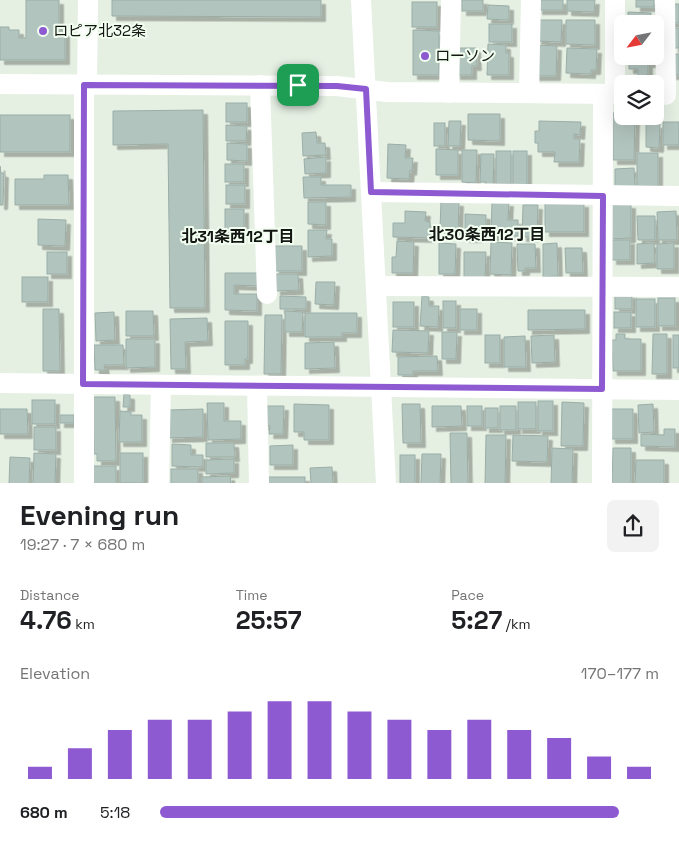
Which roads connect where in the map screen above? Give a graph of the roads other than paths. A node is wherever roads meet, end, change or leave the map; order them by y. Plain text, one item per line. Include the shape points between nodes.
1 (88, 0) edge
2 (361, 0) edge
3 (450, 0) edge
4 (531, 0) edge
5 (615, 0) edge
6 (665, 0) edge
7 (614, 75) edge
8 (0, 84) edge
9 (86, 85) junction
10 (260, 85) junction
11 (366, 89) junction
12 (449, 93) junction
13 (529, 94) junction
14 (614, 94) edge
15 (667, 95) edge
16 (371, 192) junction
17 (603, 196) junction
18 (679, 196) edge
19 (376, 286) junction
20 (602, 286) junction
21 (679, 287) edge
22 (268, 294) dead end
23 (0, 383) edge
24 (83, 384) junction
25 (162, 385) junction
26 (257, 386) junction
27 (380, 387) junction
28 (602, 389) junction
29 (679, 390) edge
30 (84, 483) edge
31 (159, 483) edge
32 (259, 483) edge
33 (386, 483) edge
34 (602, 483) edge

1 - 9 street
2 - 11 street
3 - 12 street
4 - 13 street
5 - 7 street
6 - 15 street
8 - 9 street
9 - 10 street
9 - 24 street
10 - 11 street
10 - 22 street
11 - 12 street
11 - 16 street
12 - 13 street
13 - 14 street
14 - 17 street
16 - 17 street
16 - 19 street
17 - 18 street
17 - 20 street
19 - 20 street
19 - 27 street
20 - 21 street
20 - 28 street
23 - 24 street
24 - 25 street
24 - 30 street
25 - 26 street
25 - 31 street
26 - 27 street
26 - 32 street
27 - 28 street
27 - 33 street
28 - 29 street
28 - 34 street

